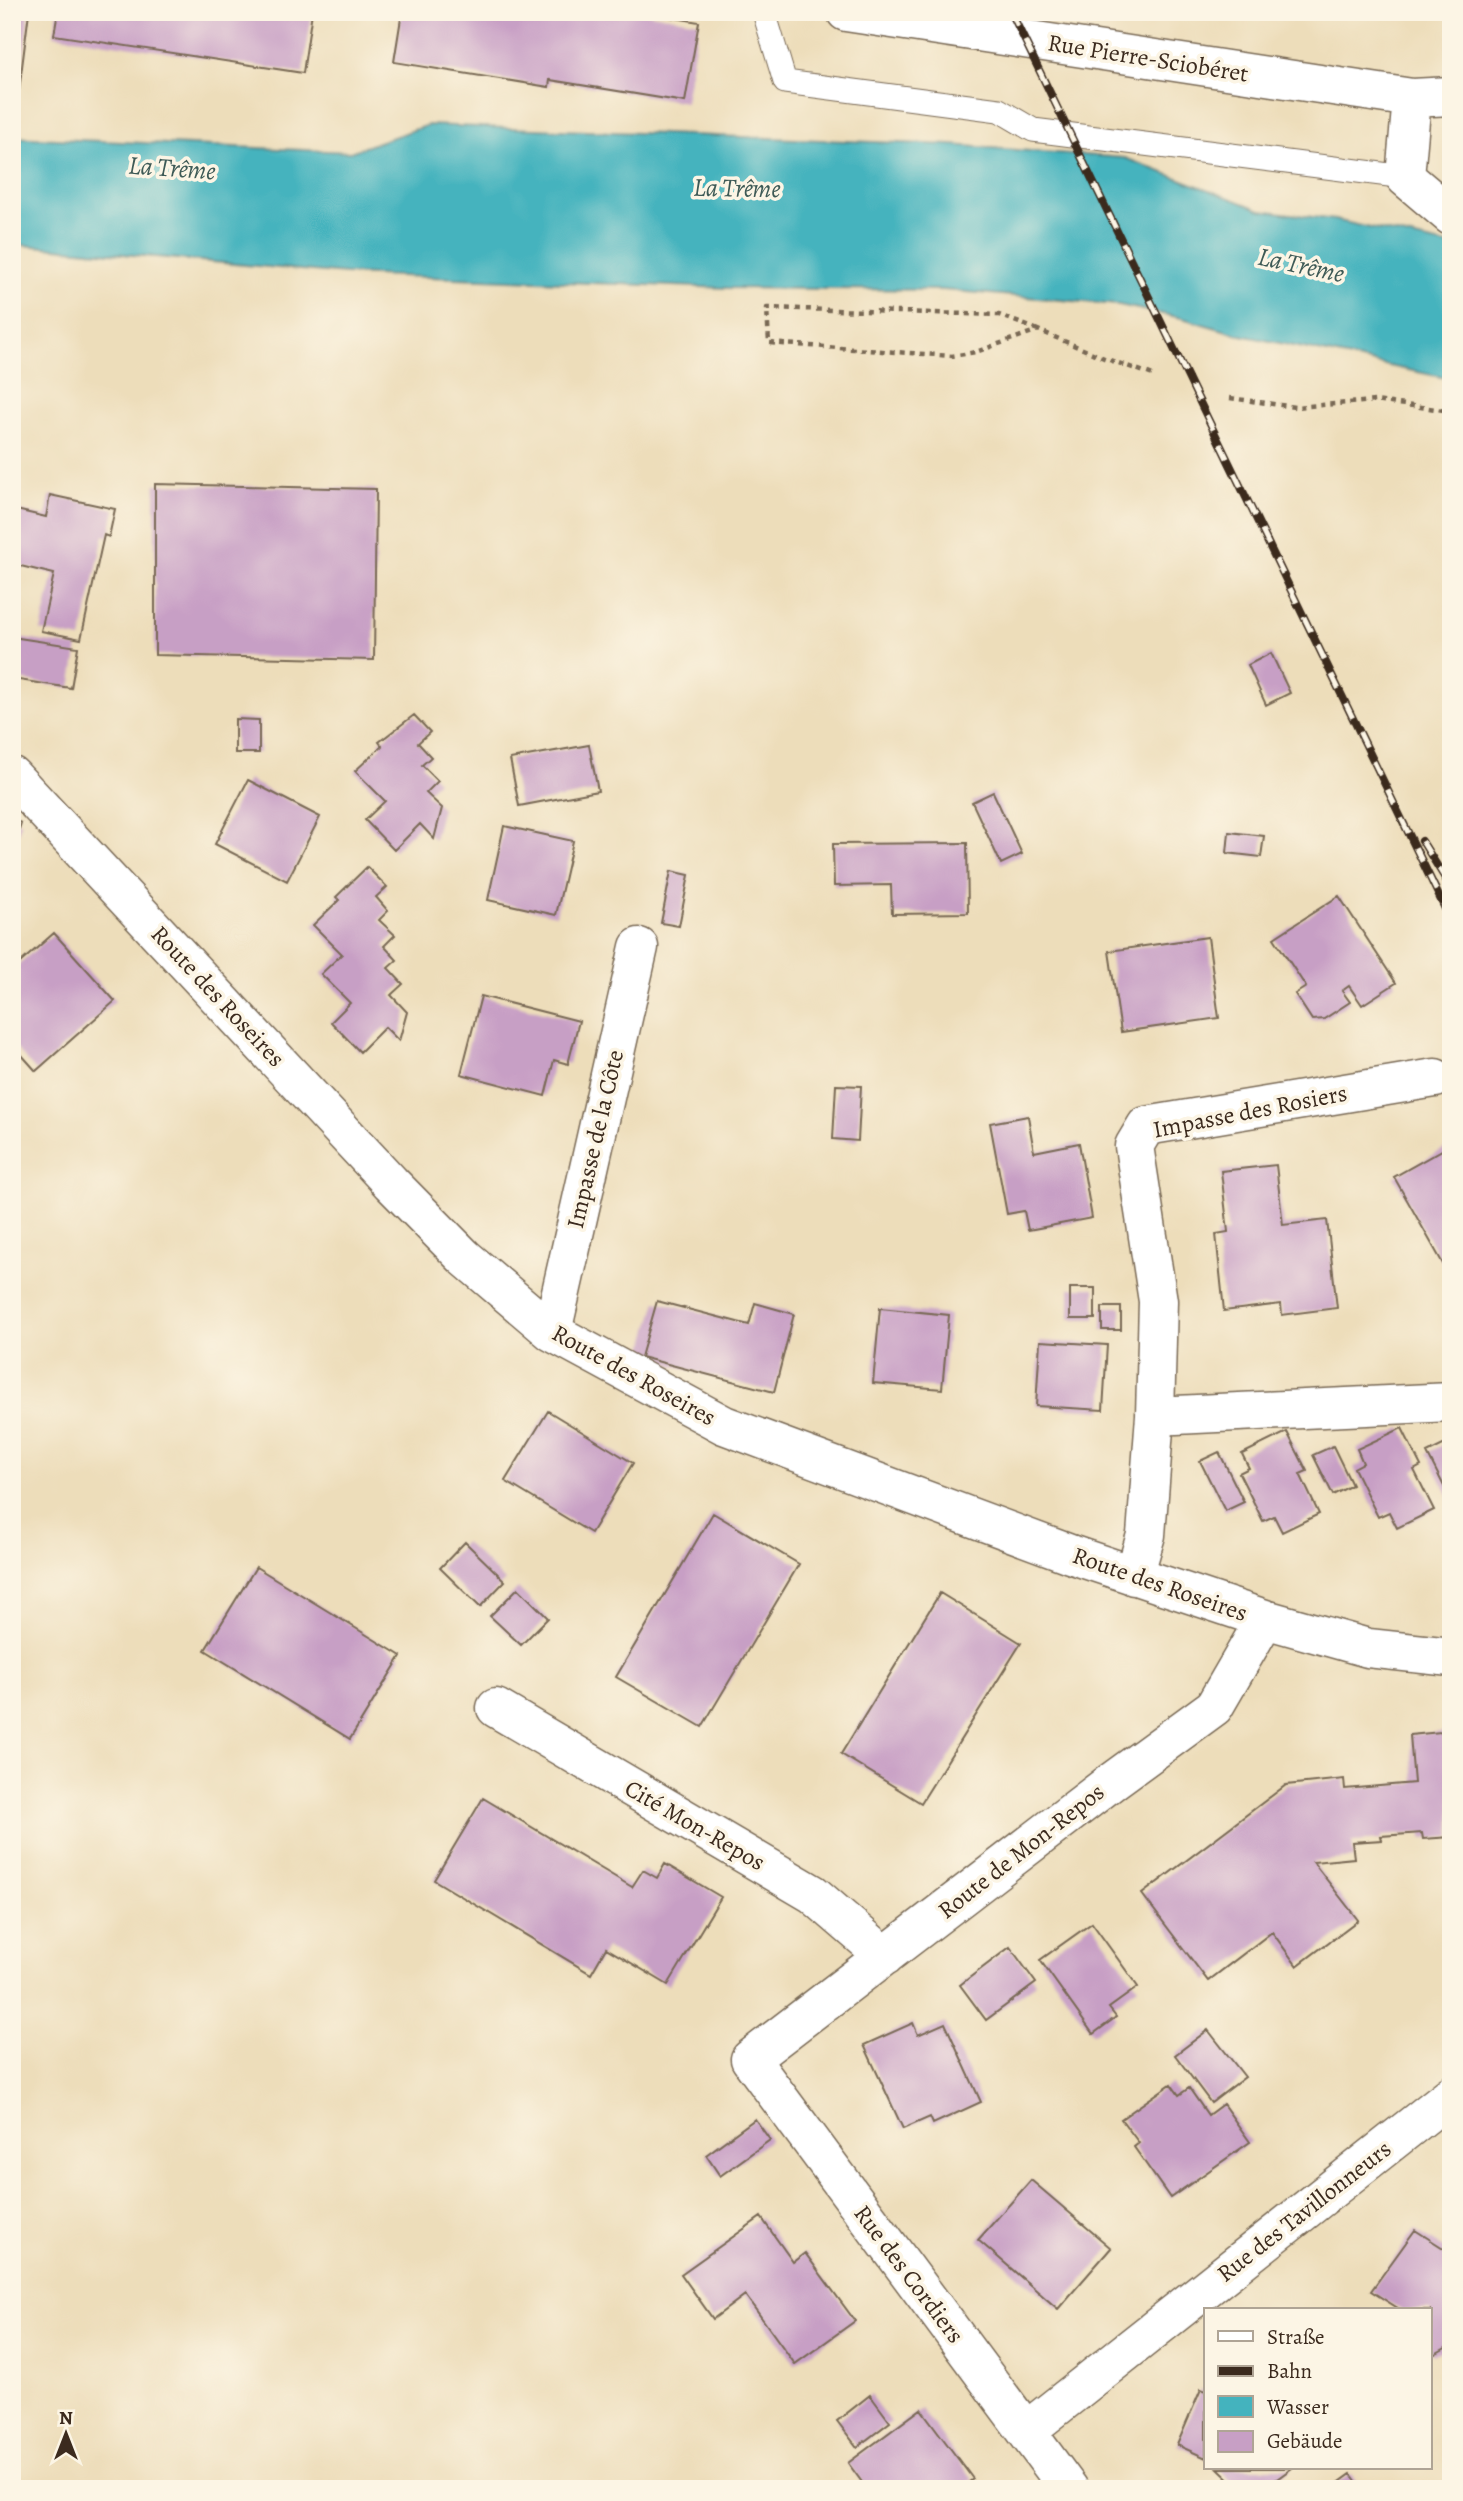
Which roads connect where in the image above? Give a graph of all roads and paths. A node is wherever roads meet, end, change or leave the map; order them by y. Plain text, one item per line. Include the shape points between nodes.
1 (764, 12) edge
2 (846, 12) edge
3 (1451, 96) edge
4 (1412, 98) junction
5 (1405, 177) junction
6 (1451, 216) edge
7 (1038, 330) junction
8 (1156, 376) dead end
9 (1230, 398) dead end
10 (1451, 411) edge
11 (12, 776) edge
12 (639, 947) dead end
13 (1435, 1078) dead end
14 (552, 1332) junction
15 (1451, 1402) edge
16 (1154, 1416) junction
17 (1134, 1576) junction
18 (1265, 1619) junction
19 (1451, 1657) edge
20 (496, 1709) dead end
21 (885, 1956) junction
22 (750, 2059) joint
23 (1451, 2095) edge
24 (1026, 2431) junction
25 (1069, 2489) edge

1 - 5 lane via 785,82 999,110 1033,130
2 - 4 street, Rue Pierre-Sciobéret
3 - 4 street, Rue Pierre-Sciobéret
4 - 5 street
5 - 6 street
7 - 7 path via 952,356 769,343 767,308 999,314
7 - 8 path
9 - 10 path via 1295,407 1375,401
11 - 14 street, Route des Roseires via 391,1184 464,1257
12 - 14 street, Impasse de la Côte
13 - 16 street, Impasse des Rosiers via 1146,1126 1134,1146 1158,1301
14 - 17 street, Route des Roseires via 724,1425
15 - 16 street
16 - 17 street, Impasse des Rosiers via 1146,1535
17 - 18 street, Route des Roseires
18 - 19 street, Route des Roseires via 1368,1648
18 - 21 street, Route de Mon-Repos via 1213,1707
20 - 21 street, Cité Mon-Repos via 813,1894
21 - 22 street, Route de Mon-Repos
22 - 24 street, Rue des Cordiers
23 - 24 street, Rue des Tavillonneurs
24 - 25 street, Rue des Cordiers

